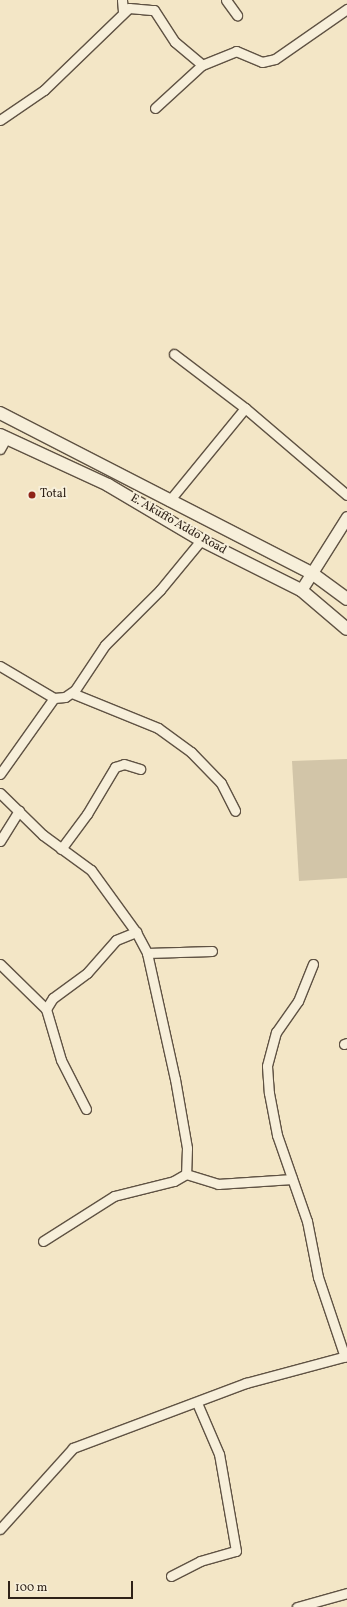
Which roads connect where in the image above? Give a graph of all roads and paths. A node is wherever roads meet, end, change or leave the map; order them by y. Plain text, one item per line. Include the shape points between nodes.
1 (122, 0) edge
2 (226, 0) edge
3 (347, 9) edge
4 (123, 12) junction
5 (237, 16) dead end
6 (202, 64) junction
7 (156, 108) dead end
8 (1, 118) edge
9 (174, 354) dead end
10 (245, 408) junction
11 (0, 413) edge
12 (3, 436) edge
13 (0, 449) edge
14 (347, 495) edge
15 (168, 501) junction
16 (347, 517) edge
17 (201, 540) junction
18 (313, 574) junction
19 (300, 590) junction
20 (347, 599) edge
21 (347, 629) edge
22 (0, 666) edge
23 (72, 693) junction
24 (54, 698) junction
25 (140, 769) dead end
26 (0, 774) edge
27 (0, 793) edge
28 (19, 810) junction
29 (235, 812) dead end
30 (0, 841) edge
31 (61, 849) junction
32 (136, 932) junction
33 (212, 951) dead end
34 (147, 953) junction
35 (0, 964) edge
36 (313, 964) dead end
37 (46, 1009) junction
38 (86, 1109) dead end
39 (186, 1174) junction
40 (292, 1179) junction
41 (43, 1241) dead end
42 (346, 1356) edge
43 (198, 1403) junction
44 (0, 1529) edge
45 (171, 1576) dead end
46 (347, 1593) edge
47 (297, 1607) edge

1 - 4 street
2 - 5 street
3 - 6 street via 275,59 262,62 236,51
4 - 6 street via 133,7 154,10 175,42 197,64
4 - 8 street via 44,90
6 - 7 street
9 - 10 street
10 - 14 street
10 - 15 street
11 - 15 main road, E. Akuffo Addo Road
12 - 13 street
12 - 17 main road, E. Akuffo Addo Road via 108,484
15 - 18 main road, E. Akuffo Addo Road
16 - 18 street
17 - 19 main road, E. Akuffo Addo Road
17 - 23 street via 160,590 105,645
18 - 19 street
18 - 20 main road, E. Akuffo Addo Road
19 - 21 main road, E. Akuffo Addo Road
22 - 24 street
23 - 24 street
23 - 29 street via 158,728 191,752 221,783
24 - 26 street
25 - 31 street via 124,764 115,767 87,814
27 - 28 street
28 - 30 street
28 - 31 street
31 - 32 street via 91,870
32 - 34 street
32 - 37 street via 116,940 87,973 52,998
33 - 34 street
34 - 39 street via 176,1079 187,1148
35 - 37 street
36 - 40 street via 298,1001 276,1032 267,1066 277,1135
37 - 38 street via 61,1060
39 - 40 street via 218,1184
39 - 41 street via 174,1181 114,1196
40 - 42 street via 307,1221 318,1277
42 - 43 street via 246,1382
43 - 44 street via 73,1448
43 - 45 street via 219,1454 236,1551 200,1561
46 - 47 street

